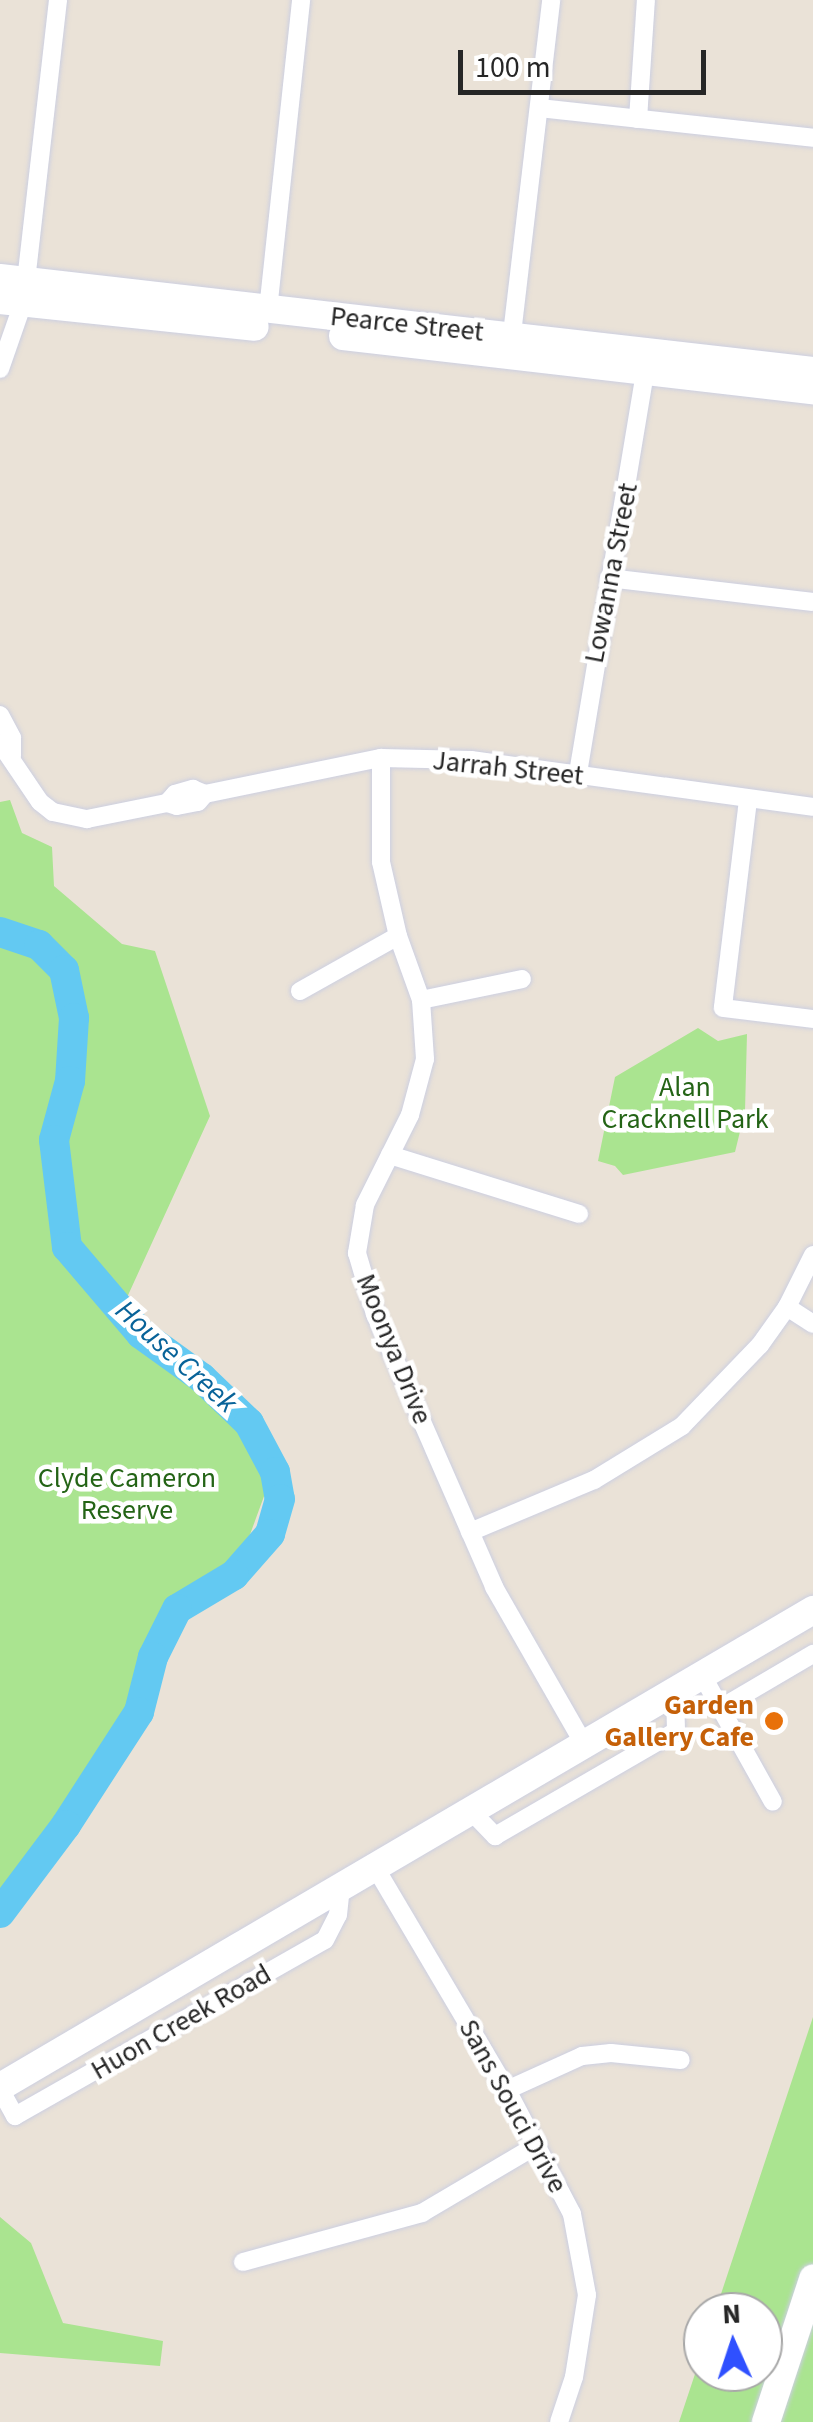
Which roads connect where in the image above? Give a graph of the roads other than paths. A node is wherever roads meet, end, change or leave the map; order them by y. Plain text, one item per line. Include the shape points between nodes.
1 (58, 0) edge
2 (302, 0) edge
3 (551, 0) edge
4 (646, 0) edge
5 (539, 108) junction
6 (638, 119) junction
7 (813, 138) edge
8 (12, 290) edge
9 (268, 310) junction
10 (511, 344) junction
11 (646, 362) junction
12 (0, 368) edge
13 (813, 371) edge
14 (813, 390) edge
15 (609, 578) junction
16 (813, 602) edge
17 (0, 715) edge
18 (6, 750) edge
19 (381, 758) junction
20 (578, 773) junction
21 (748, 800) junction
22 (813, 807) edge
23 (398, 936) junction
24 (522, 979) dead end
25 (300, 991) dead end
26 (420, 1000) junction
27 (813, 1019) edge
28 (390, 1155) junction
29 (579, 1214) dead end
30 (813, 1256) edge
31 (788, 1307) junction
32 (813, 1324) edge
33 (470, 1532) junction
34 (813, 1610) edge
35 (813, 1654) edge
36 (702, 1675) junction
37 (676, 1692) junction
38 (722, 1708) junction
39 (584, 1744) junction
40 (773, 1802) dead end
41 (471, 1811) junction
42 (376, 1867) junction
43 (681, 2060) dead end
44 (0, 2088) edge
45 (507, 2090) junction
46 (537, 2145) junction
47 (243, 2262) dead end
48 (813, 2279) edge
49 (559, 2422) edge
50 (766, 2422) edge

1 - 8 street
2 - 9 street
3 - 5 street
4 - 6 street
5 - 6 street
5 - 10 street
6 - 7 street
8 - 9 main road, Pearce Street
8 - 10 main road, Pearce Street
8 - 12 street
9 - 10 main road, Pearce Street
10 - 11 main road, Pearce Street
11 - 13 main road, Pearce Street
11 - 14 main road, Pearce Street
11 - 15 street, Lowanna Street
15 - 16 street
15 - 20 street, Lowanna Street
17 - 18 street, Jarrah Street via 12,738
18 - 19 street, Jarrah Street via 40,802 64,816 98,818 198,802 205,794
19 - 20 street, Jarrah Street
19 - 23 street, Moonya Drive via 381,862
20 - 21 street, Jarrah Street
21 - 22 street, Jarrah Street
21 - 27 street via 723,1008
23 - 25 street
23 - 26 street, Moonya Drive
24 - 26 street
26 - 28 street, Moonya Drive via 426,1059
28 - 29 street
28 - 33 street, Moonya Drive via 364,1206 357,1253 375,1314
30 - 31 street
31 - 32 street
31 - 33 street via 682,1426 594,1480
33 - 39 street, Moonya Drive via 494,1588
34 - 36 main road, Huon Creek Road
35 - 38 street
36 - 37 main road, Huon Creek Road
36 - 38 street
37 - 39 main road, Huon Creek Road
37 - 41 street via 676,1731 495,1836
38 - 40 street
39 - 41 main road, Huon Creek Road
41 - 42 main road, Huon Creek Road
42 - 44 main road, Huon Creek Road
42 - 45 street, Sans Souci Drive
43 - 45 street via 582,2056
45 - 46 street, Sans Souci Drive
46 - 47 street via 422,2212
46 - 49 street, Sans Souci Drive via 572,2214 586,2295 577,2364
48 - 50 main road

